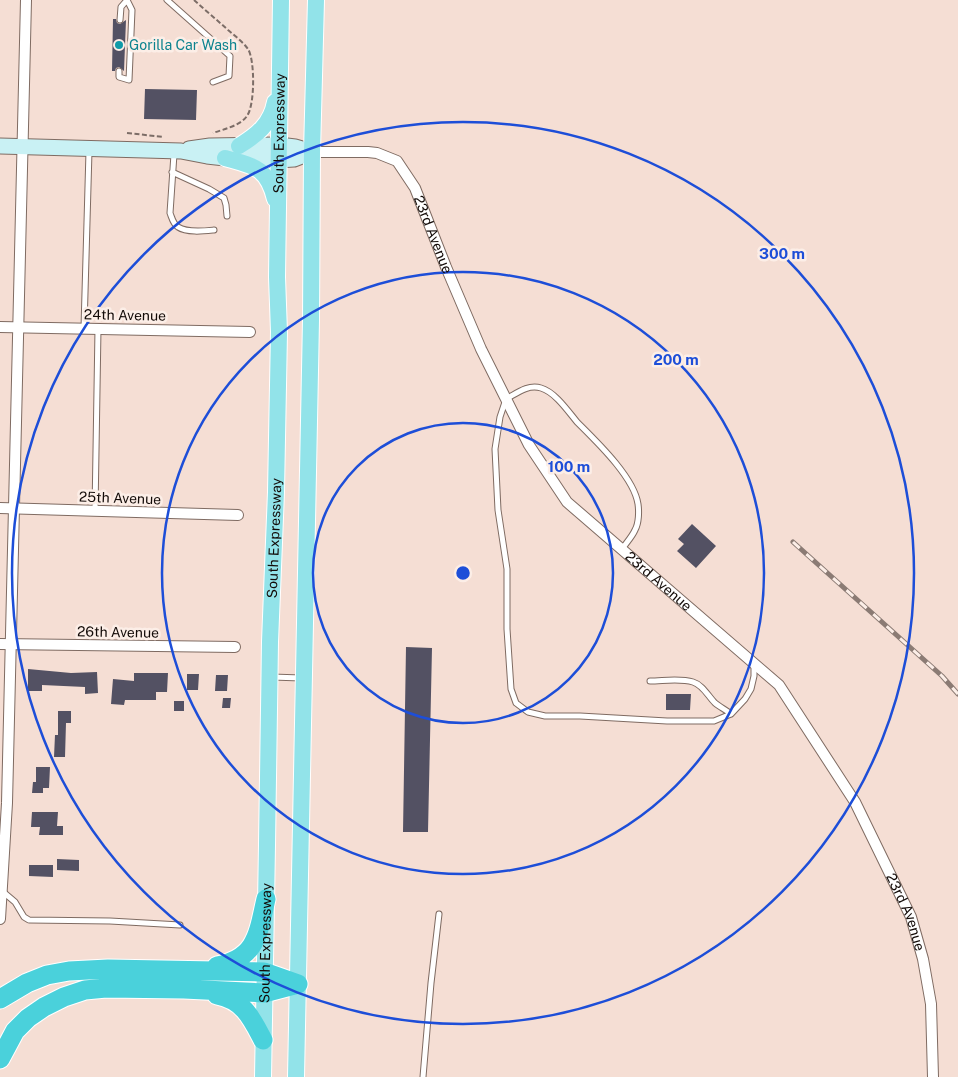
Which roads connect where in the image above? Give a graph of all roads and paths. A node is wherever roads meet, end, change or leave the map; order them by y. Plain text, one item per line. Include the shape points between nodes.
1 (26, 0) edge
2 (127, 0) edge
3 (167, 0) edge
4 (194, 0) edge
5 (281, 0) edge
6 (316, 0) edge
7 (120, 20) dead end
8 (119, 71) dead end
9 (281, 78) junction
10 (214, 82) dead end
11 (127, 134) dead end
12 (211, 134) dead end
13 (165, 137) dead end
14 (0, 146) edge
15 (22, 146) junction
16 (239, 146) junction
17 (89, 148) junction
18 (177, 151) junction
19 (312, 152) junction
20 (279, 153) junction
21 (225, 158) junction
22 (172, 172) junction
23 (278, 214) junction
24 (227, 216) dead end
25 (214, 230) dead end
26 (0, 327) edge
27 (17, 327) junction
28 (84, 328) junction
29 (98, 328) junction
30 (250, 332) dead end
31 (506, 399) junction
32 (0, 508) edge
33 (13, 508) junction
34 (95, 511) junction
35 (238, 514) dead end
36 (622, 549) junction
37 (5, 644) edge
38 (235, 647) dead end
39 (754, 663) junction
40 (269, 677) junction
41 (304, 679) junction
42 (650, 681) dead end
43 (732, 714) junction
44 (3, 803) edge
45 (2, 891) junction
46 (266, 899) junction
47 (439, 914) dead end
48 (0, 919) edge
49 (180, 925) dead end
50 (176, 971) junction
51 (264, 972) junction
52 (298, 984) junction
53 (184, 989) junction
54 (264, 993) junction
55 (0, 999) edge
56 (263, 1040) junction
57 (0, 1059) edge
58 (262, 1077) edge
59 (296, 1077) edge
60 (423, 1077) edge
61 (933, 1077) edge

1 - 15 street
2 - 7 lane via 121,7
2 - 8 lane via 132,10 129,80 119,77
3 - 10 lane via 230,56 229,76
4 - 12 path via 245,45 252,62 252,104 248,115 237,124
5 - 9 main road, South Expressway
6 - 19 main road
9 - 16 main road via 268,122 254,137
9 - 20 main road, South Expressway
11 - 13 path
14 - 15 main road, 23rd Avenue
15 - 17 main road, 23rd Avenue
15 - 27 street
16 - 18 main road, 23rd Avenue
16 - 20 main road, 23rd Avenue
17 - 18 main road, 23rd Avenue
17 - 28 lane
18 - 21 main road, 23rd Avenue
18 - 22 lane
19 - 20 main road, 23rd Avenue via 295,147
19 - 31 street, 23rd Avenue via 368,152 397,161 415,188 481,349
19 - 41 main road
20 - 21 main road, 23rd Avenue
20 - 23 main road, South Expressway
21 - 23 main road via 254,166 262,172 273,192
22 - 24 lane via 224,198
22 - 25 lane via 170,213 173,222 187,230
23 - 40 main road, South Expressway via 276,492
26 - 27 street, 24th Avenue
27 - 28 street, 24th Avenue
27 - 33 street
28 - 29 street, 24th Avenue
29 - 30 street, 24th Avenue
29 - 34 lane
31 - 36 street, 23rd Avenue via 529,445 567,502
31 - 36 lane via 525,388 543,388 610,455 637,497 636,529
31 - 43 lane via 495,448 498,510 506,569 511,689 516,703 528,712 544,716 714,721
32 - 33 street, 25th Avenue
33 - 34 street, 25th Avenue
33 - 37 street
34 - 35 street, 25th Avenue
36 - 39 street, 23rd Avenue
37 - 38 street, 26th Avenue
37 - 44 street
39 - 43 lane via 751,689
39 - 61 street, 23rd Avenue via 779,685 855,802 911,917 923,959 930,1004
40 - 41 lane
40 - 46 main road, South Expressway
41 - 52 main road
42 - 43 lane via 694,682 715,703
44 - 45 street
45 - 48 street
45 - 49 lane via 30,920
46 - 50 highway via 258,933 250,949 242,956 218,966
46 - 51 main road, South Expressway
47 - 60 lane
50 - 51 highway
50 - 55 highway via 69,971 27,983
51 - 52 highway
51 - 54 main road, South Expressway
52 - 54 highway
52 - 59 main road
53 - 54 highway
53 - 56 highway via 223,996 238,1003 250,1015
53 - 57 highway via 106,988 64,997 28,1018 15,1031
54 - 56 main road, South Expressway
56 - 58 main road, South Expressway

